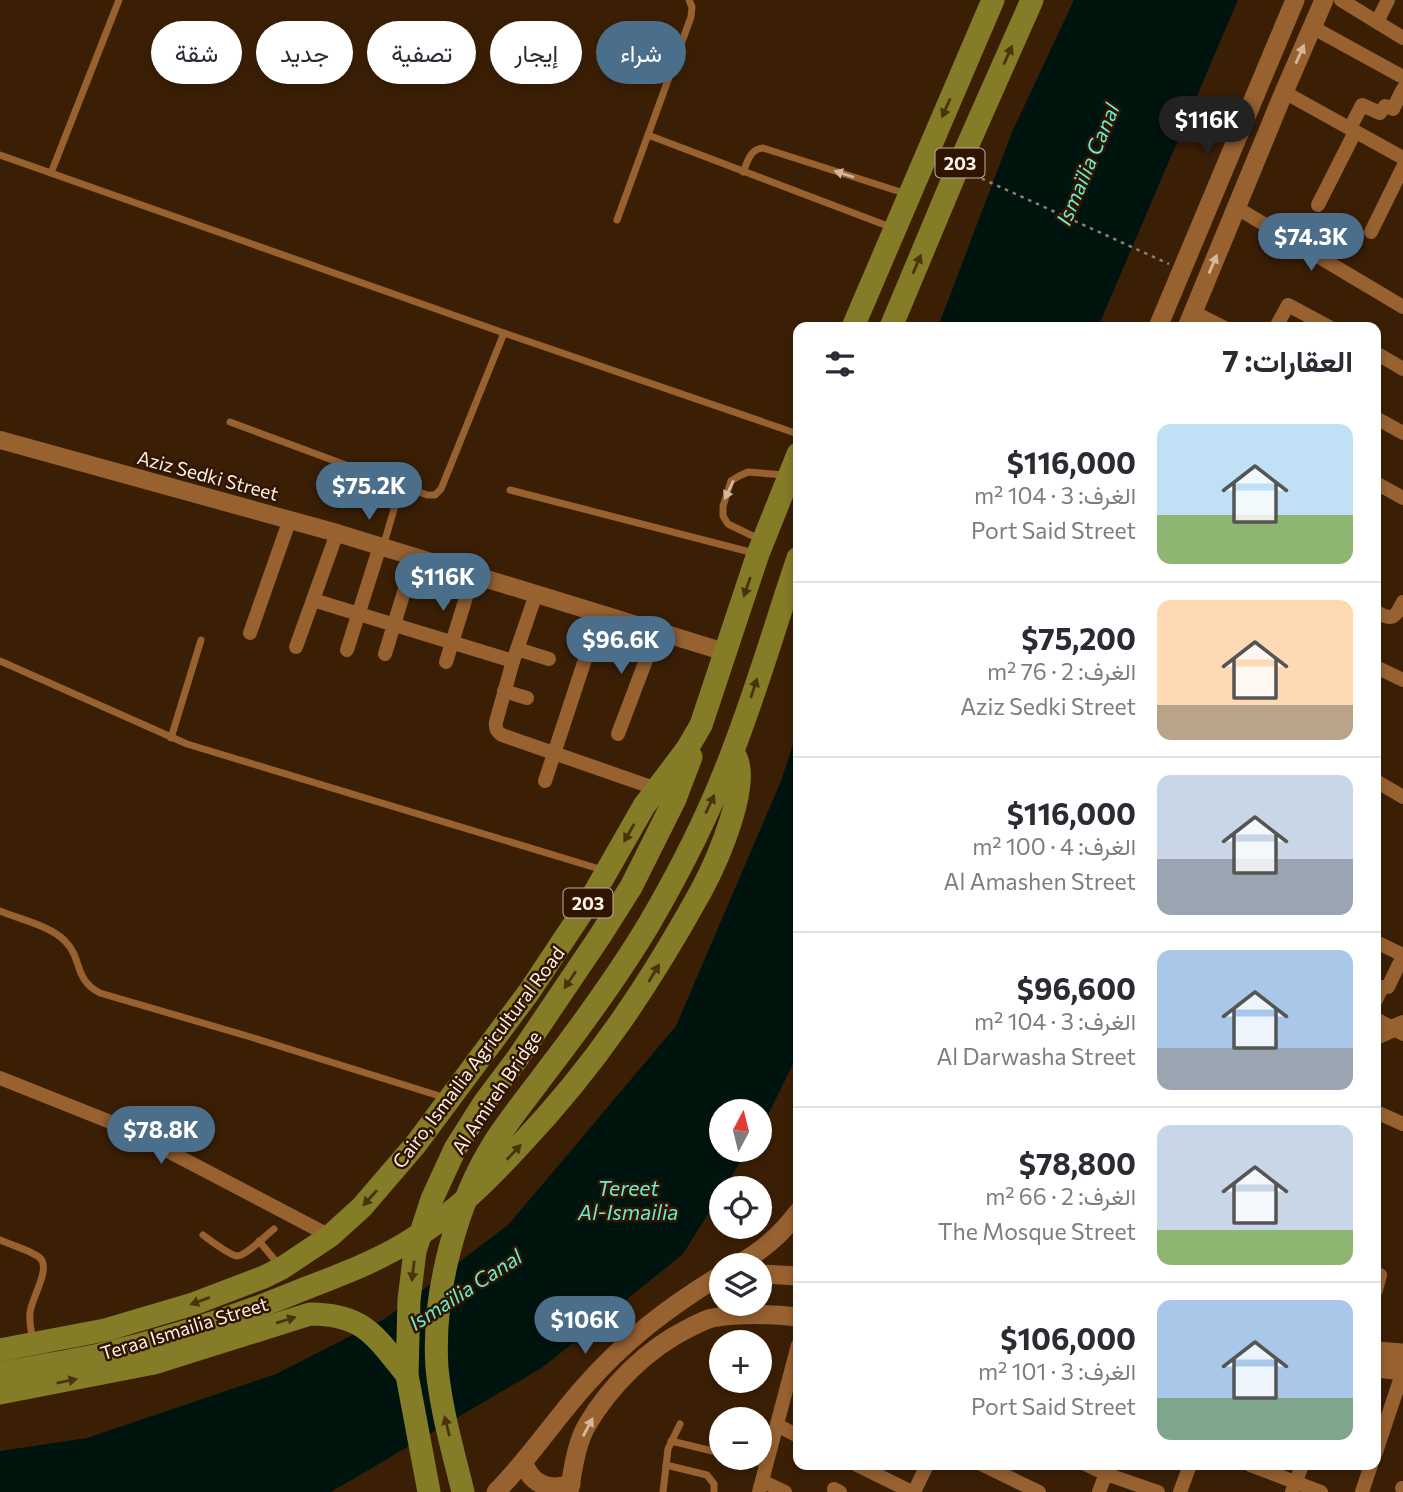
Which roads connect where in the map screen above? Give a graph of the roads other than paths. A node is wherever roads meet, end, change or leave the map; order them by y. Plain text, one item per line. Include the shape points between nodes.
1 (119, 0) edge
2 (689, 0) edge
3 (993, 0) edge
4 (1032, 0) edge
5 (1294, 0) edge
6 (1324, 0) edge
7 (1341, 0) edge
8 (1388, 0) edge
9 (1377, 22) junction
10 (1312, 27) junction
11 (1403, 38) edge
12 (1403, 77) edge
13 (1403, 89) edge
14 (1284, 92) junction
15 (1353, 130) junction
16 (648, 135) junction
17 (0, 155) edge
18 (1403, 158) edge
19 (1403, 167) edge
20 (743, 172) junction
21 (51, 173) junction
22 (909, 194) junction
23 (1318, 205) dead end
24 (1237, 208) junction
25 (617, 220) dead end
26 (895, 229) junction
27 (1371, 232) dead end
28 (1403, 307) edge
29 (1190, 320) edge
30 (855, 322) edge
31 (893, 322) edge
32 (1160, 322) edge
33 (1279, 322) edge
34 (1320, 322) edge
35 (505, 333) junction
36 (1381, 356) edge
37 (1403, 369) edge
38 (1381, 421) edge
39 (230, 422) dead end
40 (793, 432) edge
41 (1403, 433) edge
42 (0, 440) edge
43 (793, 476) edge
44 (401, 485) junction
45 (1381, 486) edge
46 (510, 490) dead end
47 (1403, 498) edge
48 (290, 519) junction
49 (337, 533) junction
50 (382, 546) junction
51 (761, 547) junction
52 (415, 556) junction
53 (793, 573) edge
54 (473, 575) junction
55 (536, 594) junction
56 (313, 600) junction
57 (1403, 602) edge
58 (359, 614) junction
59 (600, 614) junction
60 (1381, 615) edge
61 (394, 625) junction
62 (657, 631) junction
63 (250, 634) dead end
64 (201, 640) dead end
65 (452, 643) junction
66 (296, 647) dead end
67 (347, 650) dead end
68 (725, 652) junction
69 (385, 654) dead end
70 (515, 655) junction
71 (550, 659) dead end
72 (0, 661) edge
73 (446, 662) dead end
74 (1381, 669) edge
75 (1403, 680) edge
76 (504, 691) junction
77 (527, 698) dead end
78 (701, 725) junction
79 (618, 734) dead end
80 (172, 738) junction
81 (733, 753) junction
82 (554, 754) junction
83 (545, 781) dead end
84 (1381, 784) edge
85 (657, 789) junction
86 (1403, 797) edge
87 (607, 871) junction
88 (0, 911) edge
89 (1381, 945) edge
90 (1402, 956) edge
91 (1381, 989) edge
92 (1381, 1021) edge
93 (1399, 1029) edge
94 (1381, 1034) edge
95 (0, 1078) edge
96 (450, 1099) junction
97 (1381, 1113) edge
98 (1403, 1124) edge
99 (793, 1224) edge
100 (274, 1229) dead end
101 (203, 1235) dead end
102 (330, 1236) junction
103 (0, 1240) edge
104 (259, 1241) junction
105 (757, 1253) edge
106 (273, 1272) junction
107 (772, 1275) edge
108 (793, 1276) edge
109 (709, 1283) edge
110 (793, 1317) edge
111 (34, 1345) junction
112 (0, 1350) edge
113 (1381, 1351) edge
114 (1403, 1353) edge
115 (1381, 1369) edge
116 (1403, 1371) edge
117 (0, 1373) edge
118 (407, 1375) junction
119 (793, 1378) edge
120 (0, 1393) edge
121 (680, 1424) dead end
122 (777, 1425) junction
123 (793, 1433) edge
124 (1381, 1437) edge
125 (671, 1441) junction
126 (772, 1444) edge
127 (709, 1449) edge
128 (524, 1462) junction
129 (666, 1465) junction
130 (871, 1470) edge
131 (924, 1470) edge
132 (993, 1470) edge
133 (1107, 1470) edge
134 (1109, 1470) edge
135 (1188, 1470) edge
136 (1260, 1470) edge
137 (1300, 1470) edge
138 (1369, 1470) edge
139 (761, 1486) edge
140 (1294, 1487) edge
141 (570, 1488) edge
142 (429, 1492) edge
143 (463, 1492) edge
144 (496, 1492) edge
145 (663, 1492) edge
146 (714, 1492) edge
147 (785, 1492) edge
148 (913, 1492) edge
149 (1039, 1492) edge
150 (1099, 1492) edge
151 (1158, 1492) edge
152 (1180, 1492) edge
153 (1321, 1492) edge
154 (1362, 1492) edge

1 - 21 lane
2 - 16 lane via 691,16
3 -> 22 main road, 203
31 -> 4 main road, 203
5 - 32 main road
6 - 10 main road
7 - 9 street
8 - 9 street
9 - 11 street
10 - 12 street
14 -> 10 main road
13 - 15 street via 1393,109 1385,106 1381,113 1362,105
14 - 15 street
14 - 24 main road
15 - 18 street
15 - 23 street
16 - 20 lane
16 - 25 lane
17 - 21 lane
19 - 27 street
22 -> 20 lane via 763,148 750,155
20 - 26 lane
21 - 35 lane
22 - 26 main road, 203
24 - 28 street
29 -> 24 main road
26 - 30 main road, 203
33 - 34 street via 1287,306
35 - 40 lane
35 - 44 lane via 441,489 431,495
36 - 37 street
38 - 41 street
39 - 44 lane
42 - 48 street, Aziz Sedki Street
43 - 51 main road, Cairo, Ismailia Agricultural Road / 203
43 -> 51 lane via 748,472 731,481 723,516
44 - 50 lane
45 - 47 street
46 - 51 lane
48 - 49 street, Aziz Sedki Street
48 - 63 street
49 - 50 street, Aziz Sedki Street
49 - 56 street
50 - 52 street, Aziz Sedki Street
50 - 58 street
51 -> 68 main road, Cairo, Ismailia Agricultural Road / 203
52 - 54 street, Aziz Sedki Street
52 - 61 street
81 -> 53 main road
54 - 55 street, Aziz Sedki Street
54 - 65 street
55 - 59 street, Aziz Sedki Street
55 - 70 street
56 - 58 street
56 - 66 street
57 - 60 street via 1392,617
58 - 61 street
58 - 67 street
59 - 62 street, Aziz Sedki Street
59 - 82 street
61 - 65 street
61 - 69 street
62 - 68 street, Aziz Sedki Street
62 - 79 street
64 - 80 lane
65 - 70 street
65 - 73 street
68 - 78 main road, Cairo, Ismailia Agricultural Road / 203
70 - 71 street
70 - 76 street
72 - 80 lane
74 - 75 street
76 - 77 street
76 - 82 street via 495,727 498,732
78 - 85 main road, Cairo, Ismailia Agricultural Road / 203
78 -> 118 main road, Al Amireh Bridge via 675,799 631,887 484,1102 432,1199 415,1251
80 - 87 lane
117 -> 81 main road, Teraa Ismailia Street via 93,1356 260,1307 363,1265 414,1238 453,1210 499,1168 571,1088 619,1026 679,932 723,846 740,775
143 -> 81 main road, Al Amireh Bridge via 437,1366 444,1275 457,1222 495,1142 649,924
82 - 83 street
82 - 85 street
84 - 86 street
85 -> 87 main road, Cairo, Ismailia Agricultural Road / 203
87 - 96 main road, Cairo, Ismailia Agricultural Road / 203 via 561,945
88 - 96 lane via 59,936 72,949 84,981 100,993
89 - 90 street
90 - 91 street via 1388,987
92 - 93 street
93 - 94 street
95 - 102 street via 133,1133
96 -> 102 main road, Cairo, Ismailia Agricultural Road / 203 via 390,1176
97 - 98 street
99 - 105 main road
100 - 104 lane
101 - 104 lane via 237,1256
102 - 106 main road, Cairo, Ismailia Agricultural Road / 203
103 - 111 lane via 38,1257 43,1264 30,1311
104 - 106 lane via 271,1258
106 -> 111 main road, Teraa Ismailia Street via 154,1317
107 - 108 main road
109 - 128 main road via 681,1299 603,1366
141 -> 110 main road via 587,1426 618,1383 664,1342 710,1318
111 - 112 main road, Teraa Ismailia Street
113 - 114 main road
115 - 116 main road
116 - 124 street
120 -> 118 main road via 154,1363 310,1314 351,1320 369,1331
118 - 142 main road, Al Amireh Bridge
119 - 122 street
121 - 125 lane
122 - 123 street
122 - 126 street
125 - 127 lane
125 - 129 lane
128 - 141 main road via 532,1479 544,1486
128 - 144 main road
129 - 145 lane
129 - 146 lane via 707,1475
130 - 148 street
131 - 148 street
132 - 149 street
133 - 150 street
134 - 151 street
135 - 152 street
136 - 140 street
137 - 140 street
138 - 154 street
139 - 147 street
140 - 153 street

